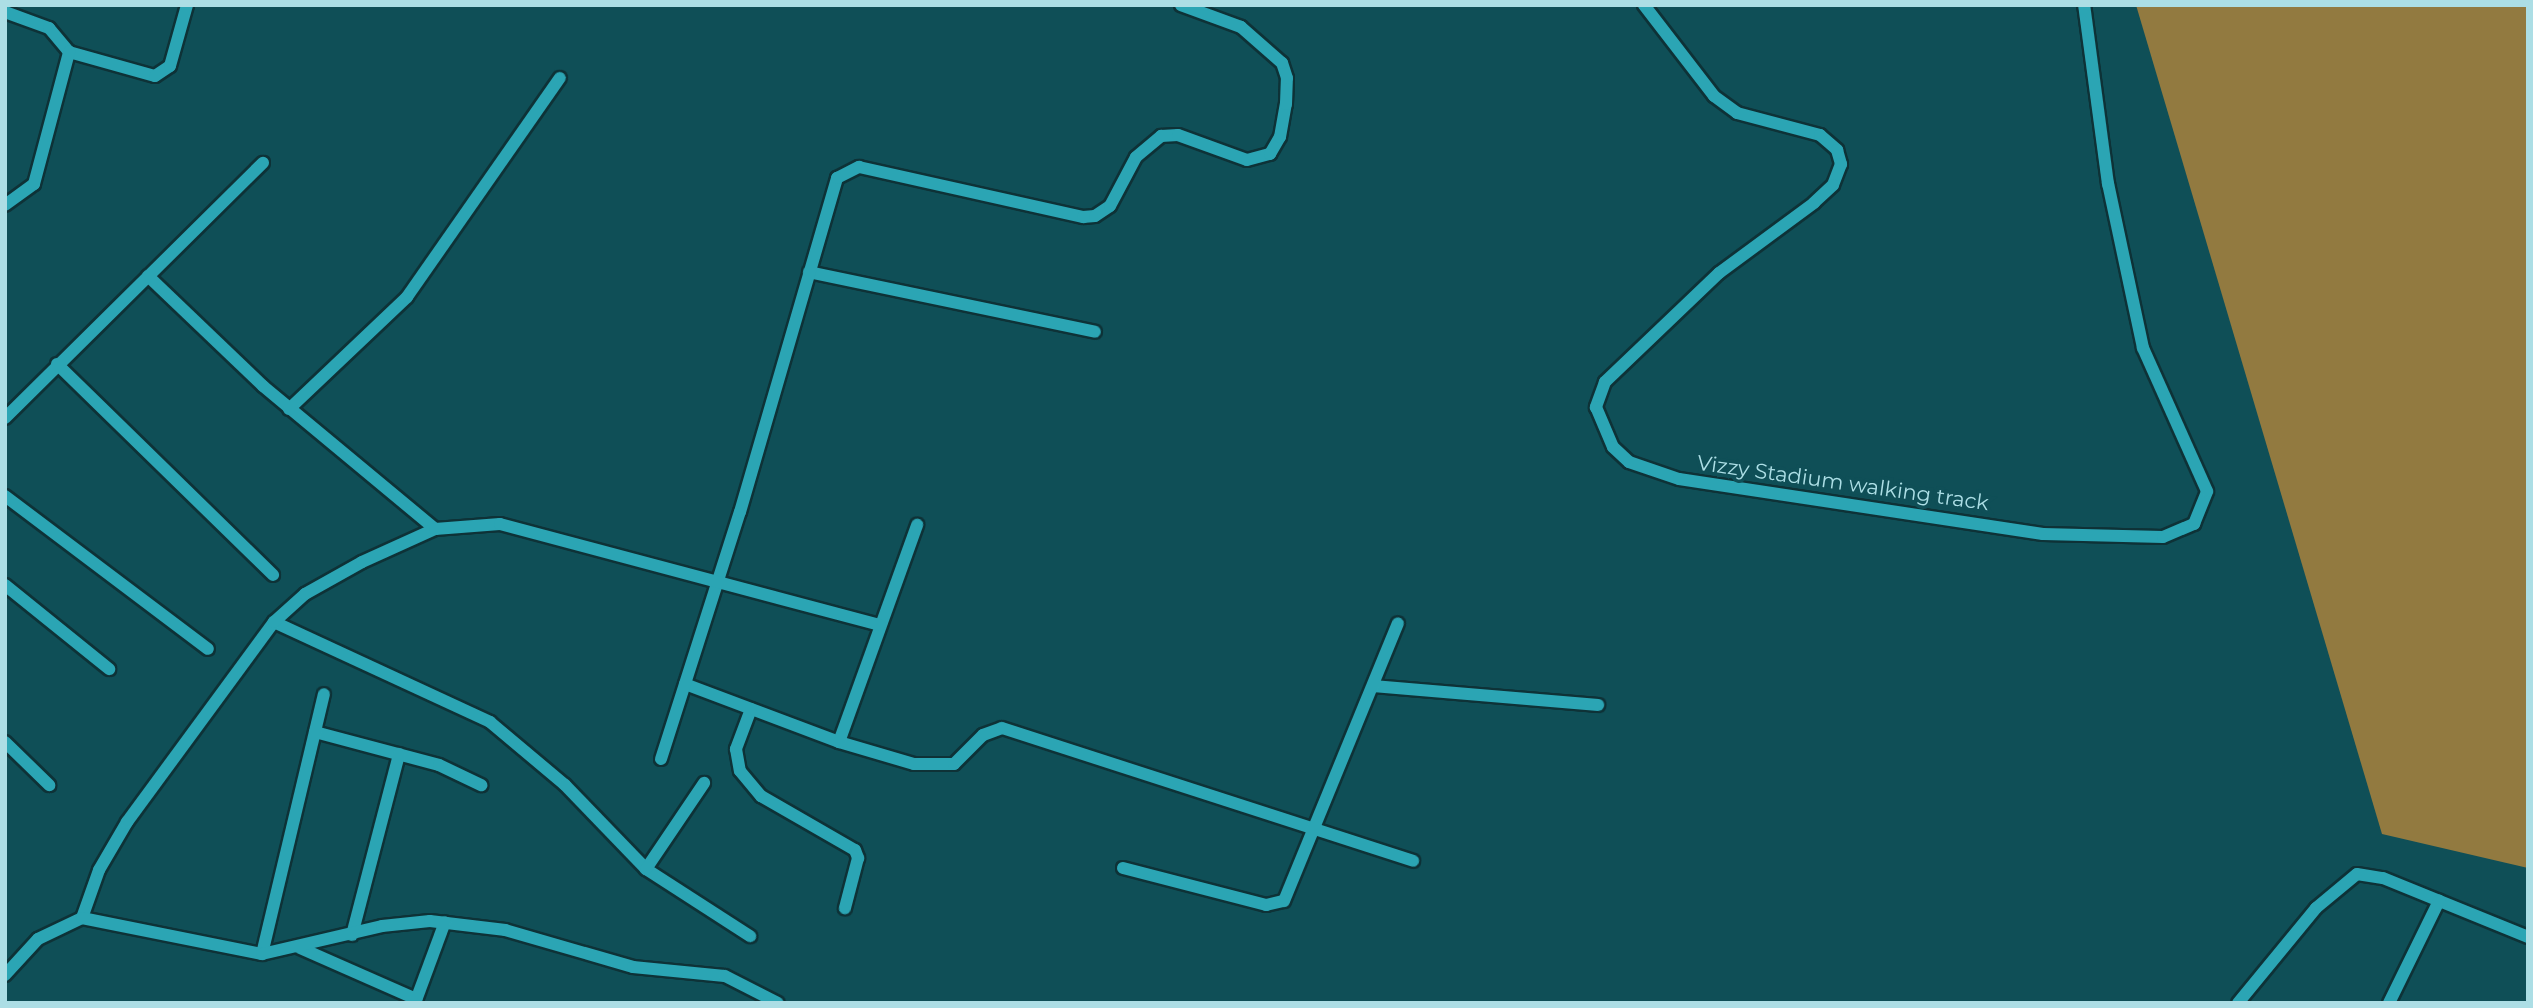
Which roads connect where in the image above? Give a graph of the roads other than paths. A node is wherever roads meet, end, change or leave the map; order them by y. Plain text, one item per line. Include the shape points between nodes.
1 (187, 5) edge
2 (1181, 5) edge
3 (1644, 5) edge
4 (2084, 5) edge
5 (5, 12) edge
6 (69, 52) junction
7 (560, 78) dead end
8 (263, 163) dead end
9 (5, 205) edge
10 (809, 272) junction
11 (148, 276) junction
12 (1095, 332) dead end
13 (57, 364) junction
14 (289, 409) junction
15 (5, 418) edge
16 (5, 496) edge
17 (917, 525) dead end
18 (435, 530) junction
19 (273, 575) dead end
20 (718, 581) junction
21 (5, 585) edge
22 (274, 622) junction
23 (1398, 623) dead end
24 (880, 625) junction
25 (208, 649) dead end
26 (109, 668) dead end
27 (685, 684) junction
28 (1373, 686) junction
29 (324, 694) dead end
30 (1598, 705) dead end
31 (751, 709) junction
32 (315, 732) junction
33 (839, 741) junction
34 (5, 742) edge
35 (399, 754) junction
36 (662, 759) dead end
37 (704, 783) dead end
38 (49, 785) dead end
39 (481, 785) dead end
40 (1315, 829) junction
41 (1413, 861) dead end
42 (1123, 868) dead end
43 (646, 869) junction
44 (2439, 901) junction
45 (845, 908) dead end
46 (82, 918) junction
47 (445, 922) junction
48 (352, 935) junction
49 (750, 936) dead end
50 (2528, 937) edge
51 (300, 948) junction
52 (262, 954) junction
53 (5, 975) edge
54 (415, 1001) edge
55 (778, 1003) edge
56 (2238, 1003) edge
57 (2389, 1003) edge

1 - 6 street via 164,74 141,75
2 - 10 street via 1241,27 1282,64 1287,78 1286,104 1280,137 1270,154 1247,160 1178,135 1161,136 1136,157 1110,206 1095,216 1083,217 884,171 850,168 837,178
3 - 4 street, Vizzy Stadium walking track via 1714,96 1737,113 1820,135 1837,150 1841,164 1833,186 1720,274 1605,382 1596,407 1613,447 1629,462 1679,479 2043,534 2163,537 2194,524 2207,491 2143,348 2108,184
5 - 6 street via 49,28
6 - 9 street via 34,184
7 - 14 street via 407,297
8 - 11 street
10 - 12 street
10 - 20 street
11 - 13 street
11 - 14 street
13 - 15 street
13 - 19 street
14 - 18 street
16 - 25 street
17 - 24 street
18 - 20 street via 500,524
18 - 22 street via 362,562 305,594
20 - 24 street
20 - 27 street
21 - 26 street
22 - 43 street via 490,722 565,785
22 - 46 street via 127,822 99,870
23 - 28 street
24 - 33 street
27 - 31 street
27 - 36 street
28 - 30 street
28 - 40 street
29 - 32 street
31 - 33 street
31 - 45 street via 736,749 740,771 761,796 855,850 858,858
32 - 35 street
32 - 52 street
33 - 40 street via 914,764 943,765 963,758 983,736 1002,728
34 - 38 street
35 - 39 street
35 - 48 street
37 - 43 street
40 - 41 street
40 - 42 street via 1290,889 1278,905
43 - 49 street
44 - 50 street
44 - 56 street via 2383,878 2357,874 2316,908
44 - 57 street
46 - 52 street
46 - 53 street via 38,939
47 - 48 street via 382,926
47 - 54 street
47 - 55 street via 505,930 634,967 725,976
48 - 51 street
51 - 52 street
51 - 54 street

